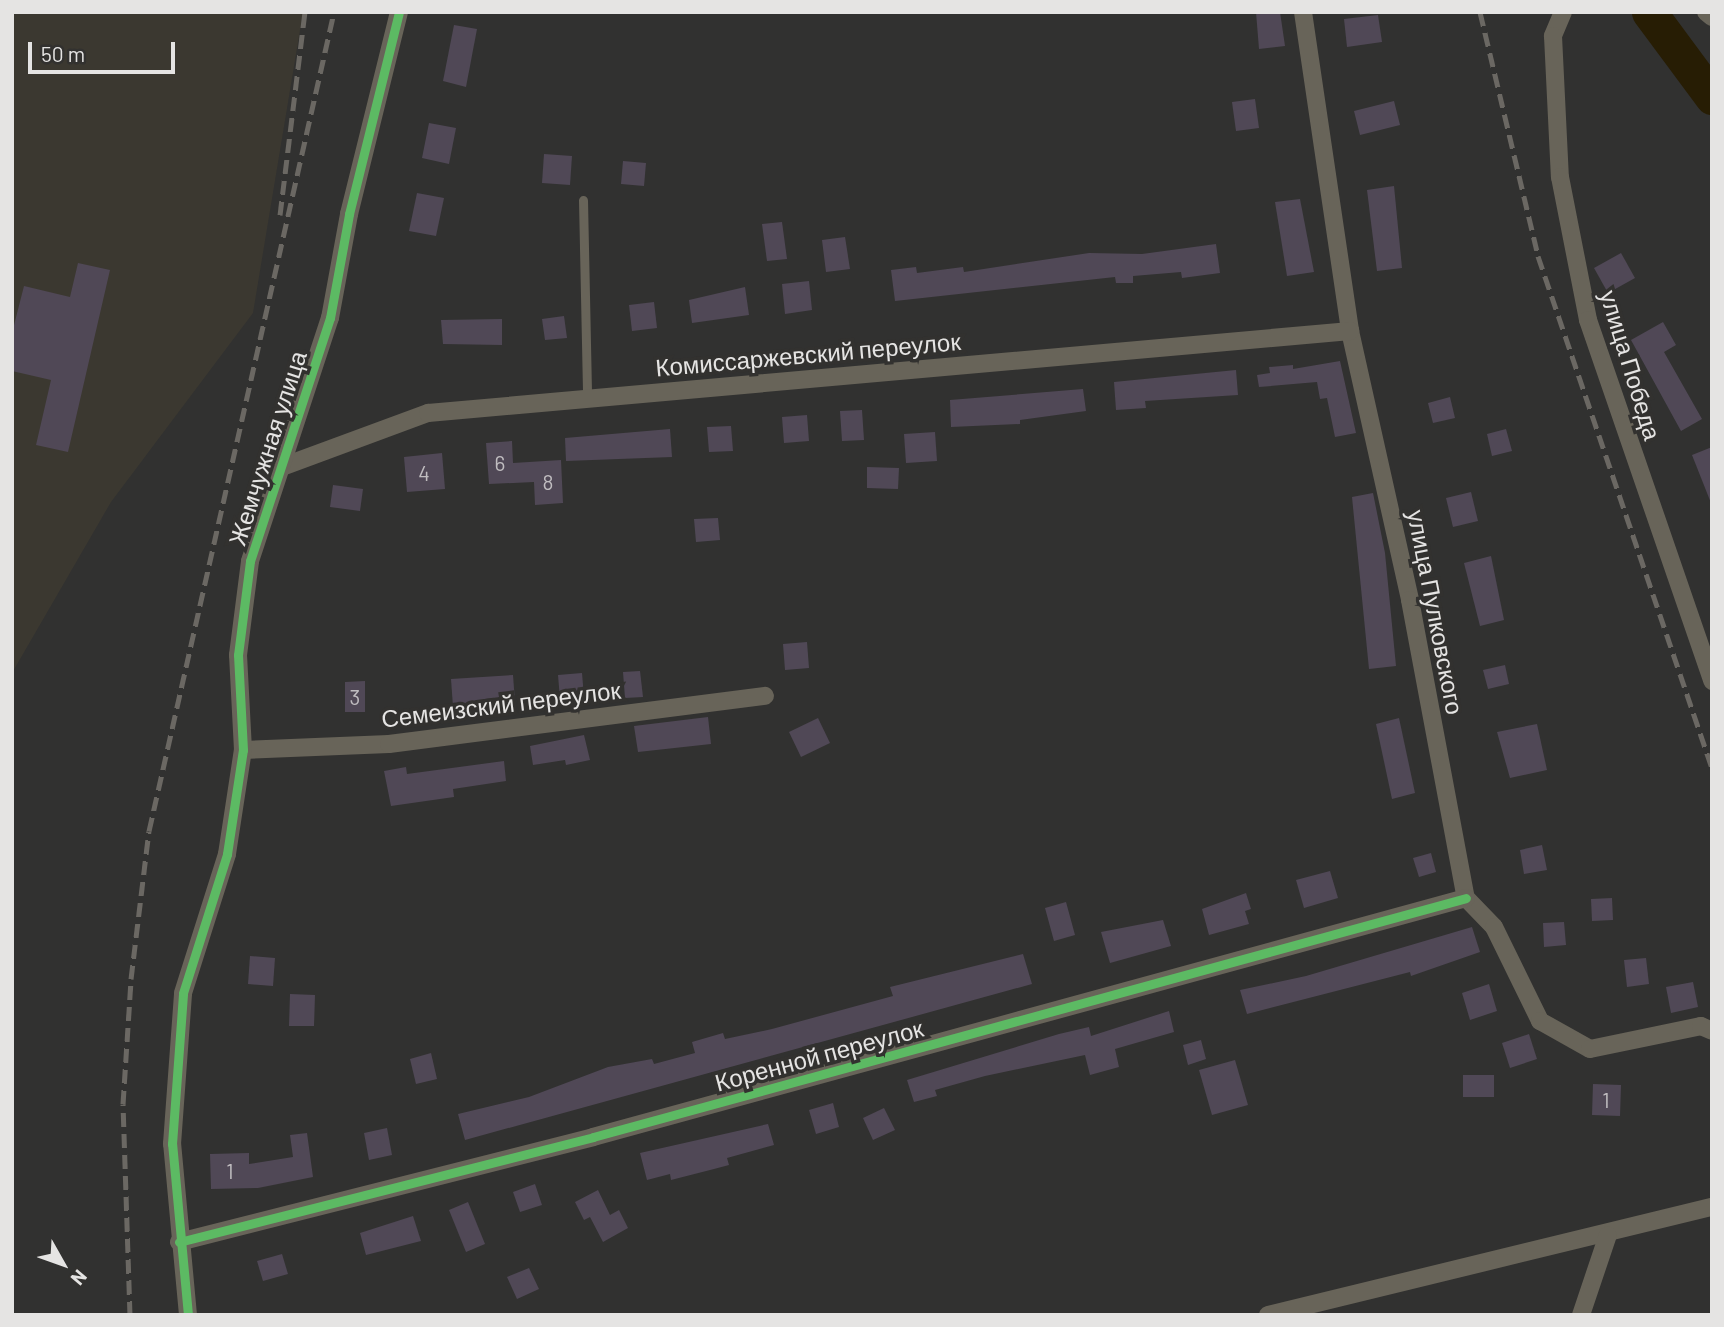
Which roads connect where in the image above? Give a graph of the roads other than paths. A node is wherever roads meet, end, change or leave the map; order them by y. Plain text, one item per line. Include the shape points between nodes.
1 (398, 12) edge
2 (1303, 12) edge
3 (1563, 12) edge
4 (1706, 12) edge
5 (1712, 17) edge
6 (583, 200) dead end
7 (1350, 331) junction
8 (587, 399) junction
9 (279, 468) junction
10 (1712, 681) edge
11 (765, 696) dead end
12 (243, 750) junction
13 (1466, 898) junction
14 (1712, 1031) edge
15 (1712, 1207) edge
16 (1608, 1234) junction
17 (180, 1242) junction
18 (188, 1315) edge
19 (1268, 1315) edge
20 (1581, 1315) edge

1 - 9 street, Жемчужная улица via 349,214 330,318
2 - 7 street, улица Пулковского
3 - 10 street, улица Победа via 1553,36 1560,177 1588,320
4 - 5 street
6 - 8 lane
7 - 8 street, Комиссаржевский переулок
7 - 13 street, улица Пулковского via 1410,600
8 - 9 street, Комиссаржевский переулок via 428,413
9 - 12 street, Жемчужная улица via 250,561 238,655
11 - 12 street, Семеизский переулок via 389,744
12 - 17 street, Жемчужная улица via 227,854 183,993 172,1144
13 - 14 street via 1494,927 1539,1021 1590,1049 1701,1026
13 - 17 street, Коренной переулок via 593,1137
15 - 16 street
16 - 19 street
16 - 20 street
17 - 18 street, Жемчужная улица

